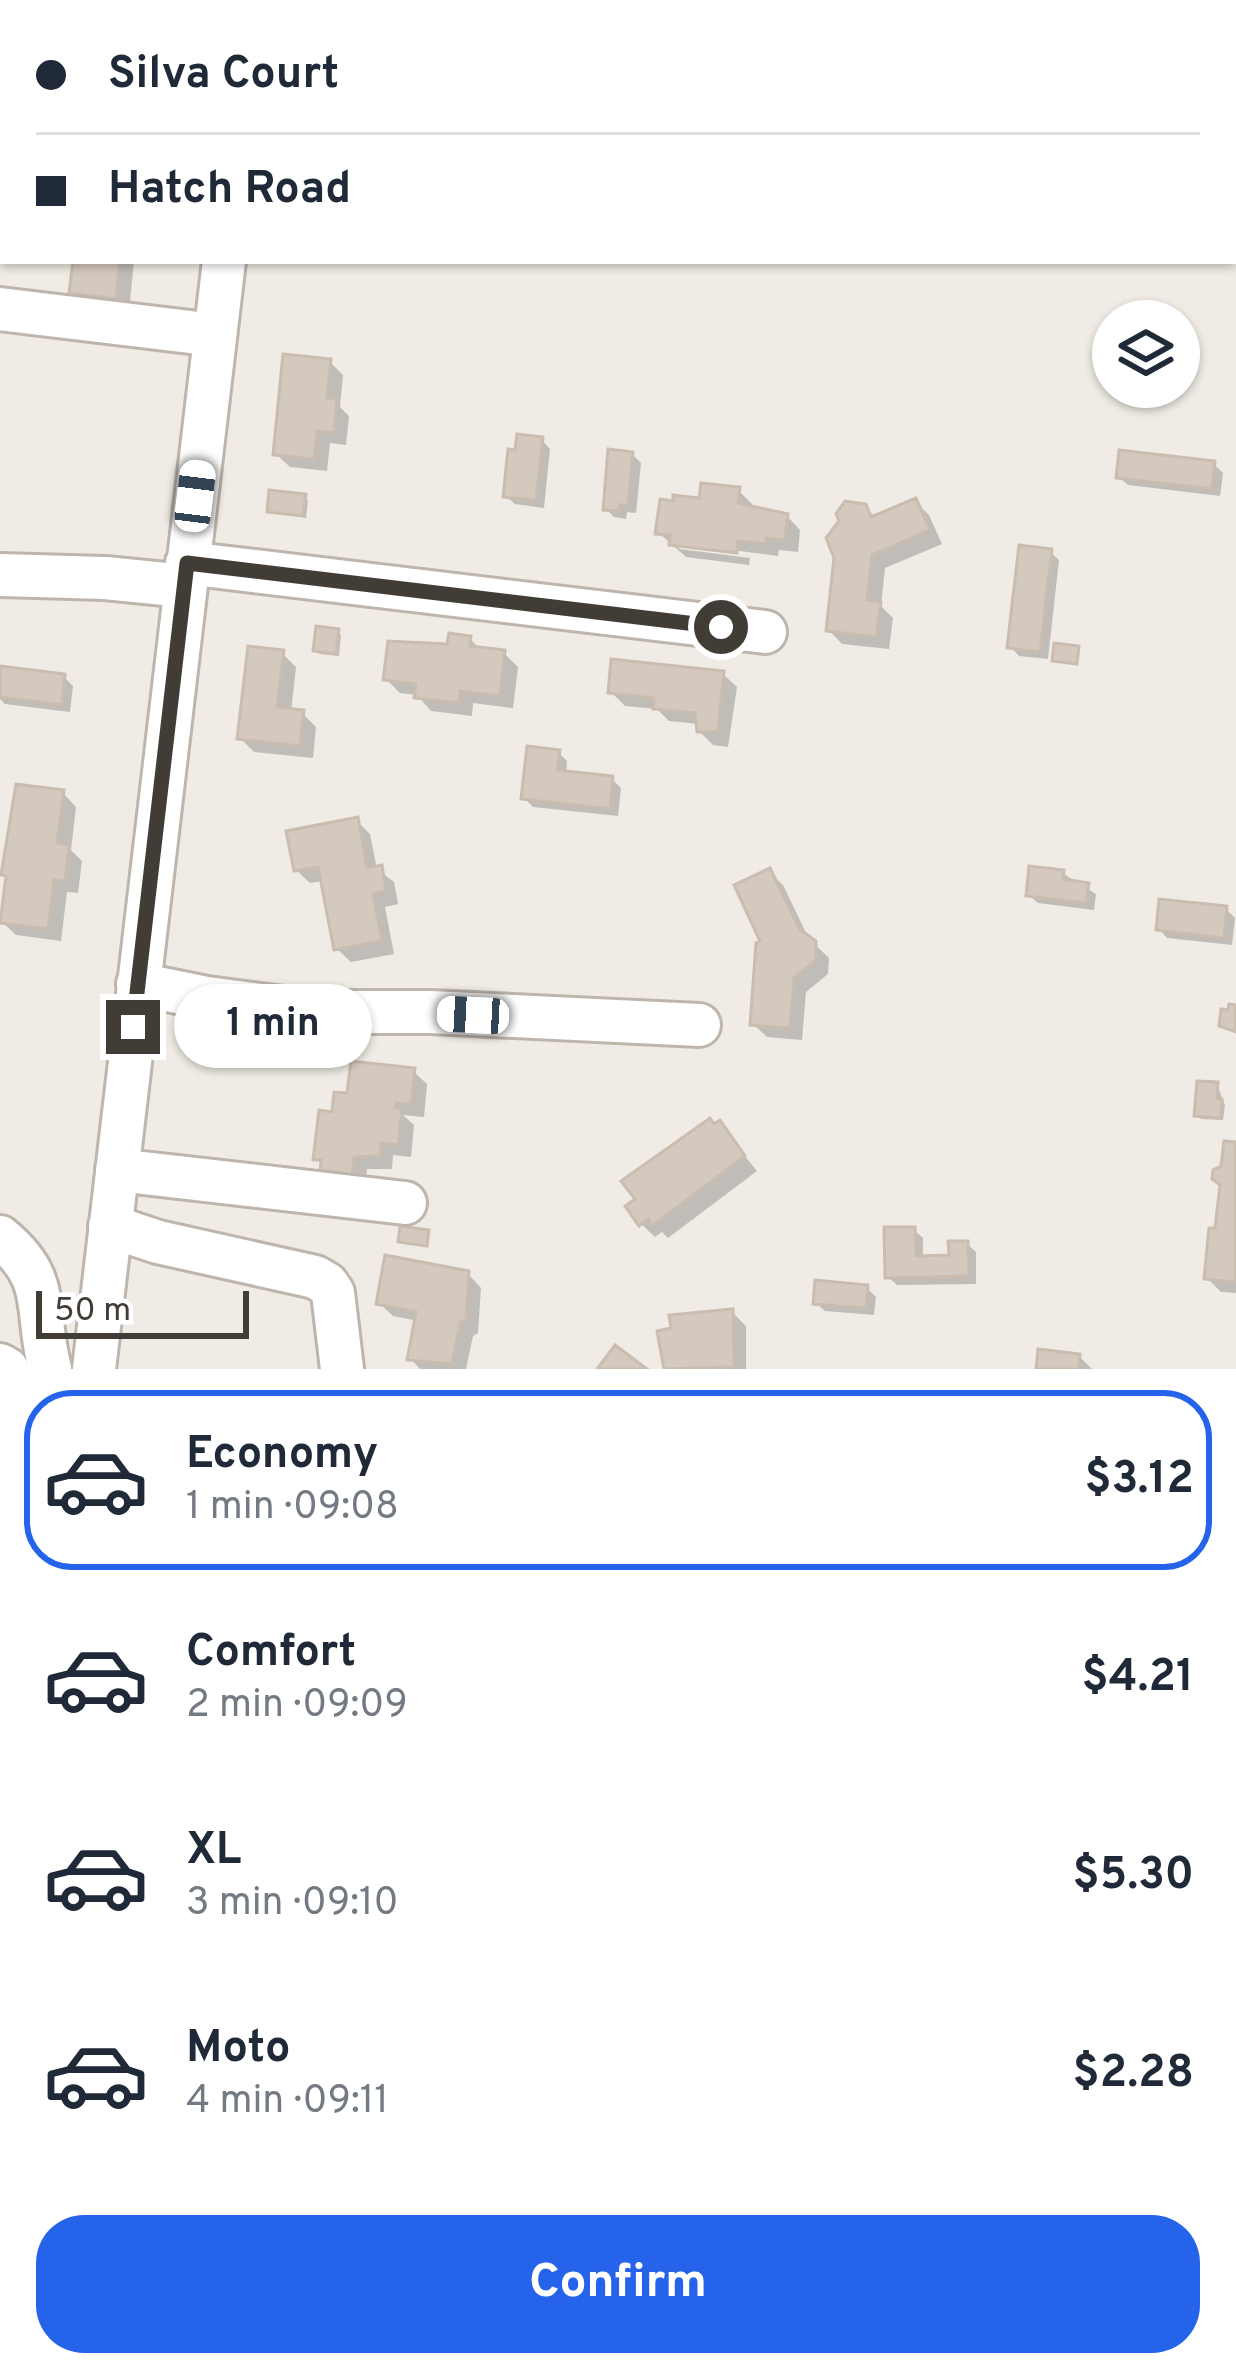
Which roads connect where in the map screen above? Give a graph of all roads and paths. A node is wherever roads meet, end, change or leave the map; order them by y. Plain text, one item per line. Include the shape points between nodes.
1 (224, 264) edge
2 (0, 309) edge
3 (215, 335) junction
4 (186, 574) junction
5 (0, 575) edge
6 (766, 632) dead end
7 (138, 984) junction
8 (699, 1025) dead end
9 (117, 1170) junction
10 (405, 1203) dead end
11 (110, 1226) junction
12 (0, 1237) edge
13 (50, 1369) edge
14 (94, 1369) edge
15 (342, 1369) edge

1 - 3 street
2 - 3 street
3 - 4 street
4 - 5 street
4 - 6 street
4 - 7 street
7 - 8 street via 314,1012
7 - 9 street
9 - 10 street
9 - 11 street
11 - 14 street
11 - 15 street via 327,1284
12 - 13 street via 35,1274

